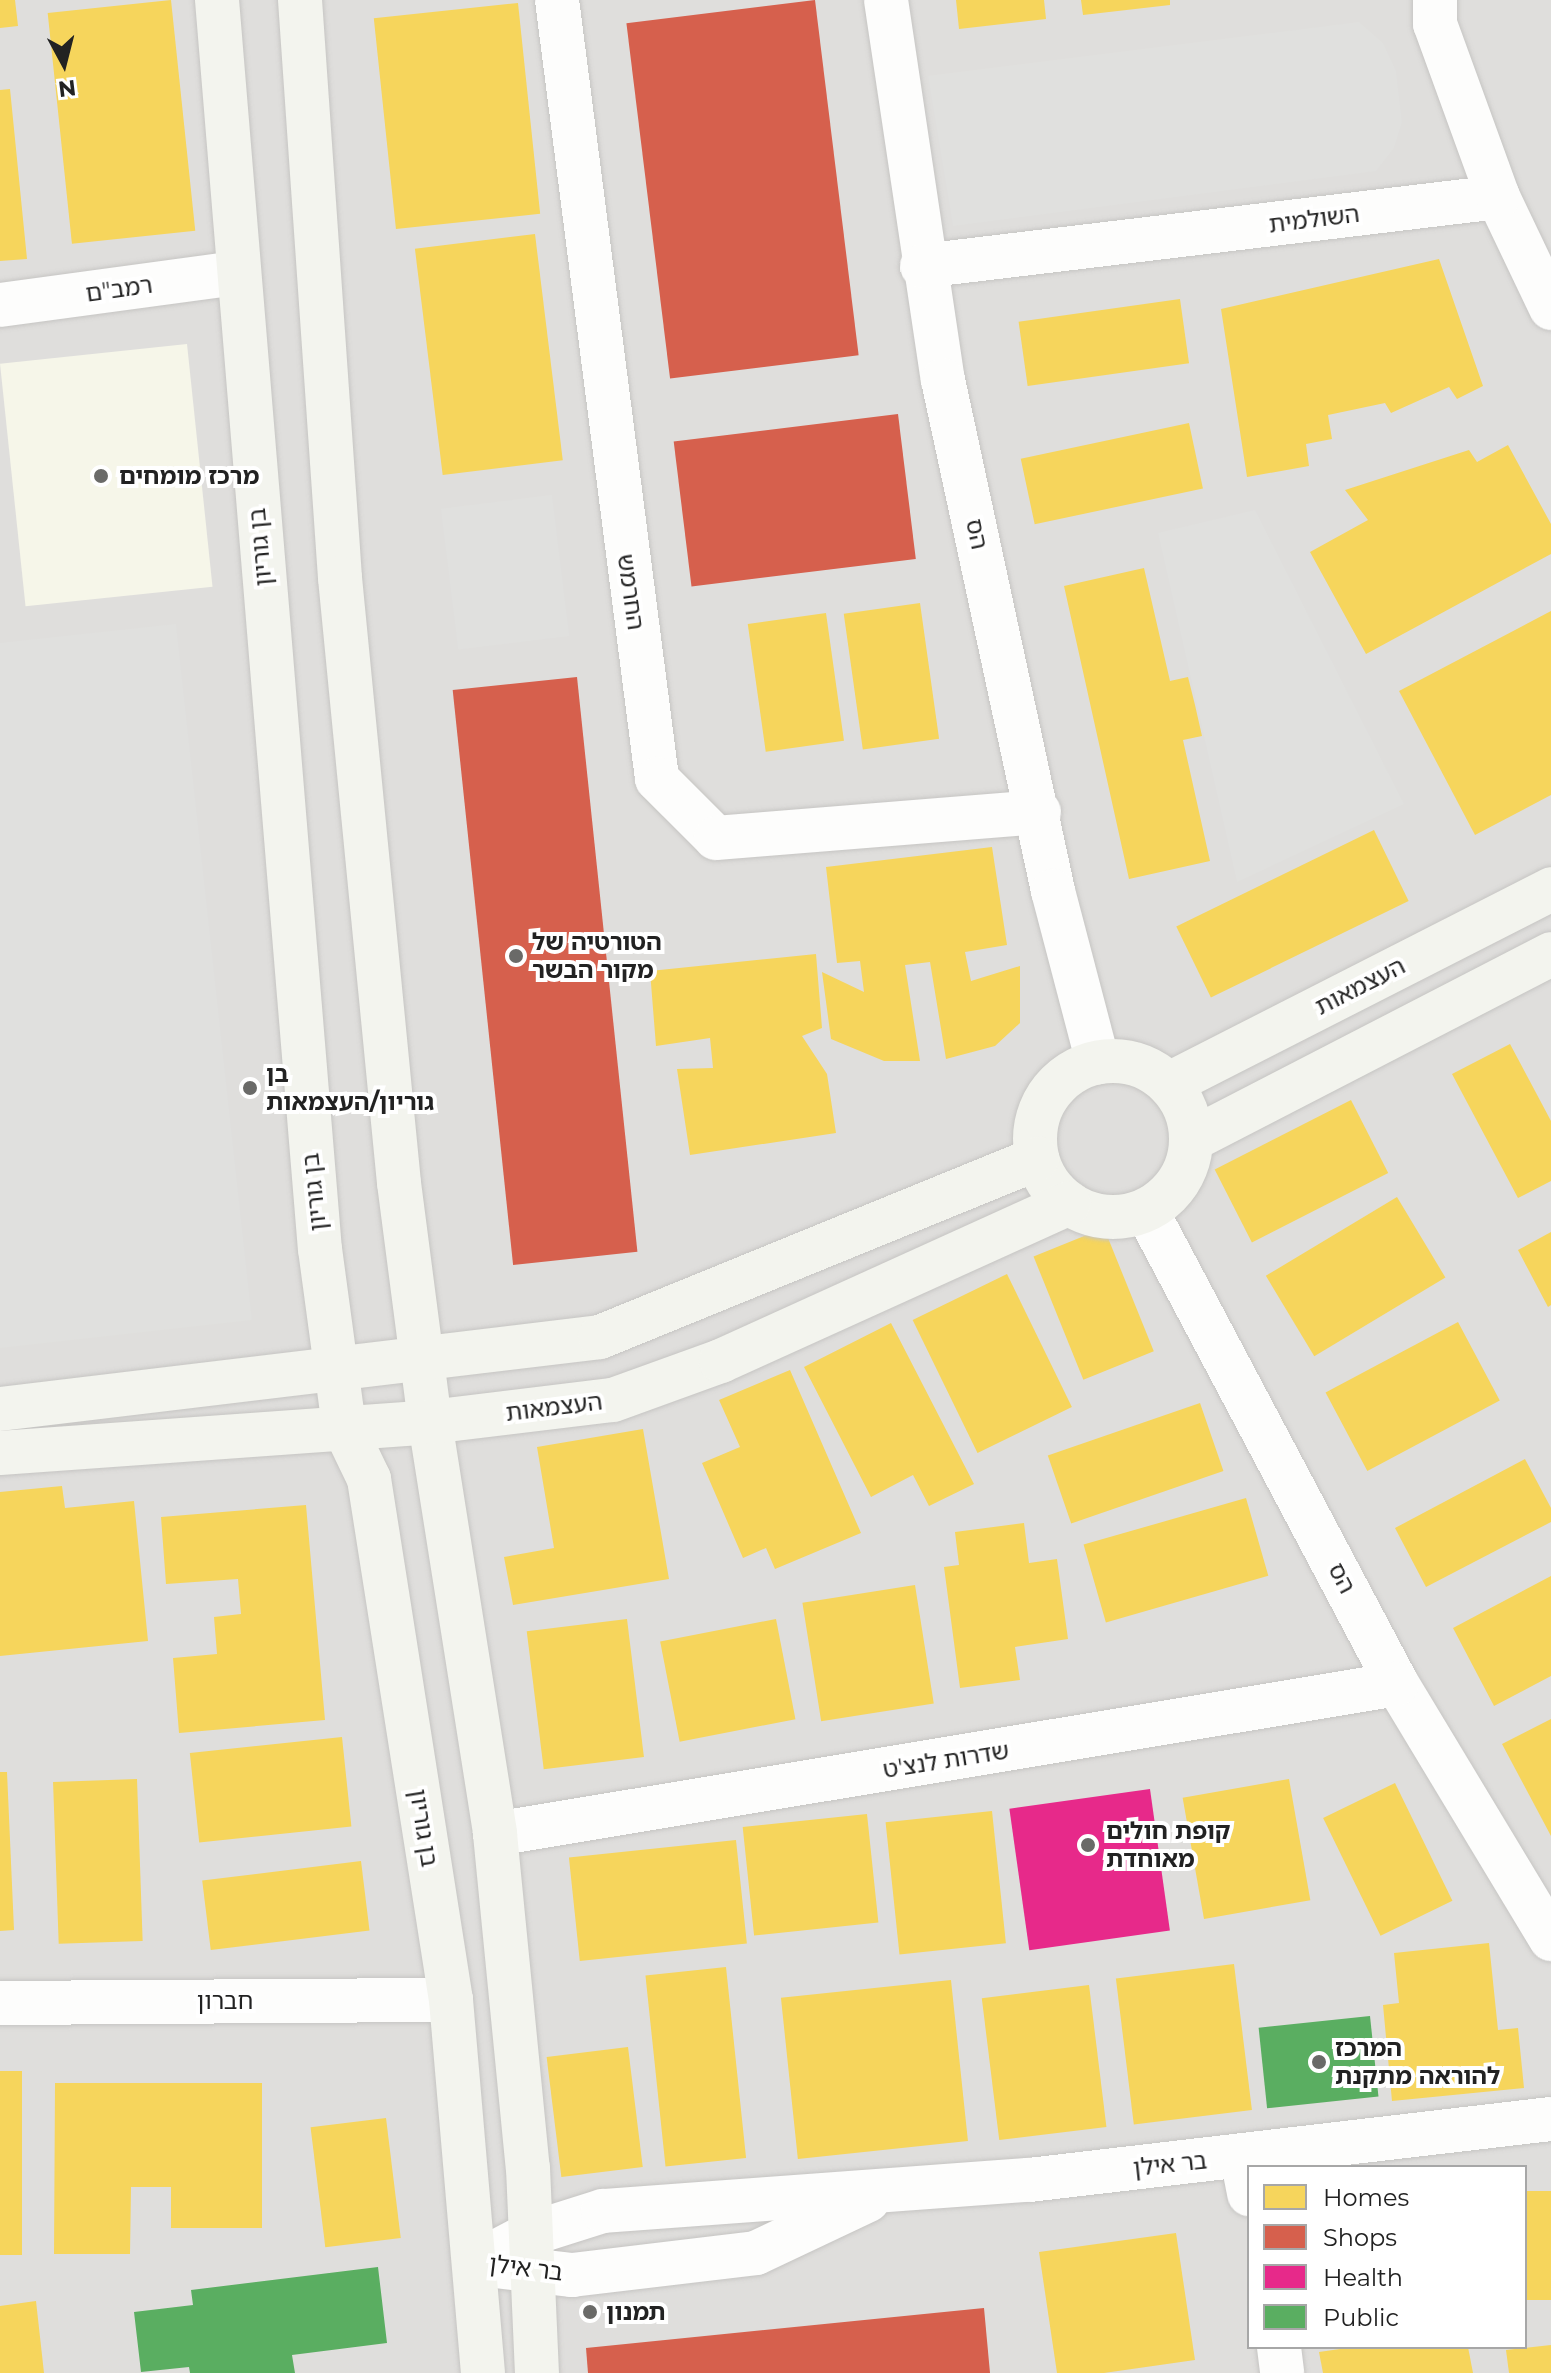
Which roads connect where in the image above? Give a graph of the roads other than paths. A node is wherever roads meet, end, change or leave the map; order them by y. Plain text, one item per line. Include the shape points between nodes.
1 (217, 0) edge
2 (300, 0) edge
3 (557, 0) edge
4 (886, 0) edge
5 (1435, 0) edge
6 (1498, 197) junction
7 (922, 266) junction
8 (238, 273) junction
9 (0, 305) edge
10 (1551, 308) edge
11 (1039, 812) junction
12 (1551, 889) edge
13 (1551, 954) edge
14 (1098, 1062) junction
15 (1169, 1084) junction
16 (1191, 1140) junction
17 (1037, 1159) junction
18 (1069, 1203) junction
19 (1146, 1210) junction
20 (423, 1359) junction
21 (337, 1366) junction
22 (0, 1409) edge
23 (430, 1422) junction
24 (344, 1427) junction
25 (0, 1453) edge
26 (1397, 1684) junction
27 (495, 1834) junction
28 (1551, 1939) edge
29 (451, 2000) junction
30 (0, 2003) edge
31 (1551, 2119) edge
32 (1300, 2165) edge
33 (1245, 2175) edge
34 (885, 2192) junction
35 (530, 2254) junction
36 (477, 2262) junction
37 (1279, 2349) edge
38 (483, 2373) edge
39 (537, 2373) edge
40 (1282, 2373) edge

1 - 8 street, בן גוריון
2 - 20 street via 340,578 399,1183
3 - 11 street, החרמש via 657,779 716,838
4 - 7 street, הס
5 - 6 street via 1435,24
6 - 7 street, השולמית
6 - 10 street
7 - 11 street, הס
8 - 9 street, רמב"ם
8 - 21 street, בן גוריון via 304,1090
11 - 14 street, הס
12 - 15 street, העצמאות
13 - 16 street
14 - 15 street via 1136,1064
14 - 17 street via 1060,1081 1046,1097 1037,1117
15 - 16 street via 1189,1120
16 - 19 street via 1179,1181
17 - 18 street via 1054,1192
17 - 20 street via 600,1337
18 - 19 street via 1093,1215 1121,1217
18 - 23 street, העצמאות via 721,1361 613,1400
19 - 26 street, הס
20 - 21 street
20 - 23 street
21 - 22 street
21 - 24 street, בן גוריון
23 - 24 street, העצמאות
23 - 27 street
24 - 25 street, העצמאות
24 - 29 street, בן גוריון via 369,1479
26 - 27 street, שדרות לנצ'ט
26 - 28 street, הס
27 - 35 street
29 - 30 street, חברון
29 - 36 street, בן גוריון
31 - 32 street, בר אילן
33 - 34 street, בר אילן
34 - 35 street, בר אילן via 603,2211
34 - 35 street, בר אילן via 756,2253 572,2275
35 - 36 street, בר אילן
35 - 39 street
36 - 38 street, בן גוריון
37 - 40 street

